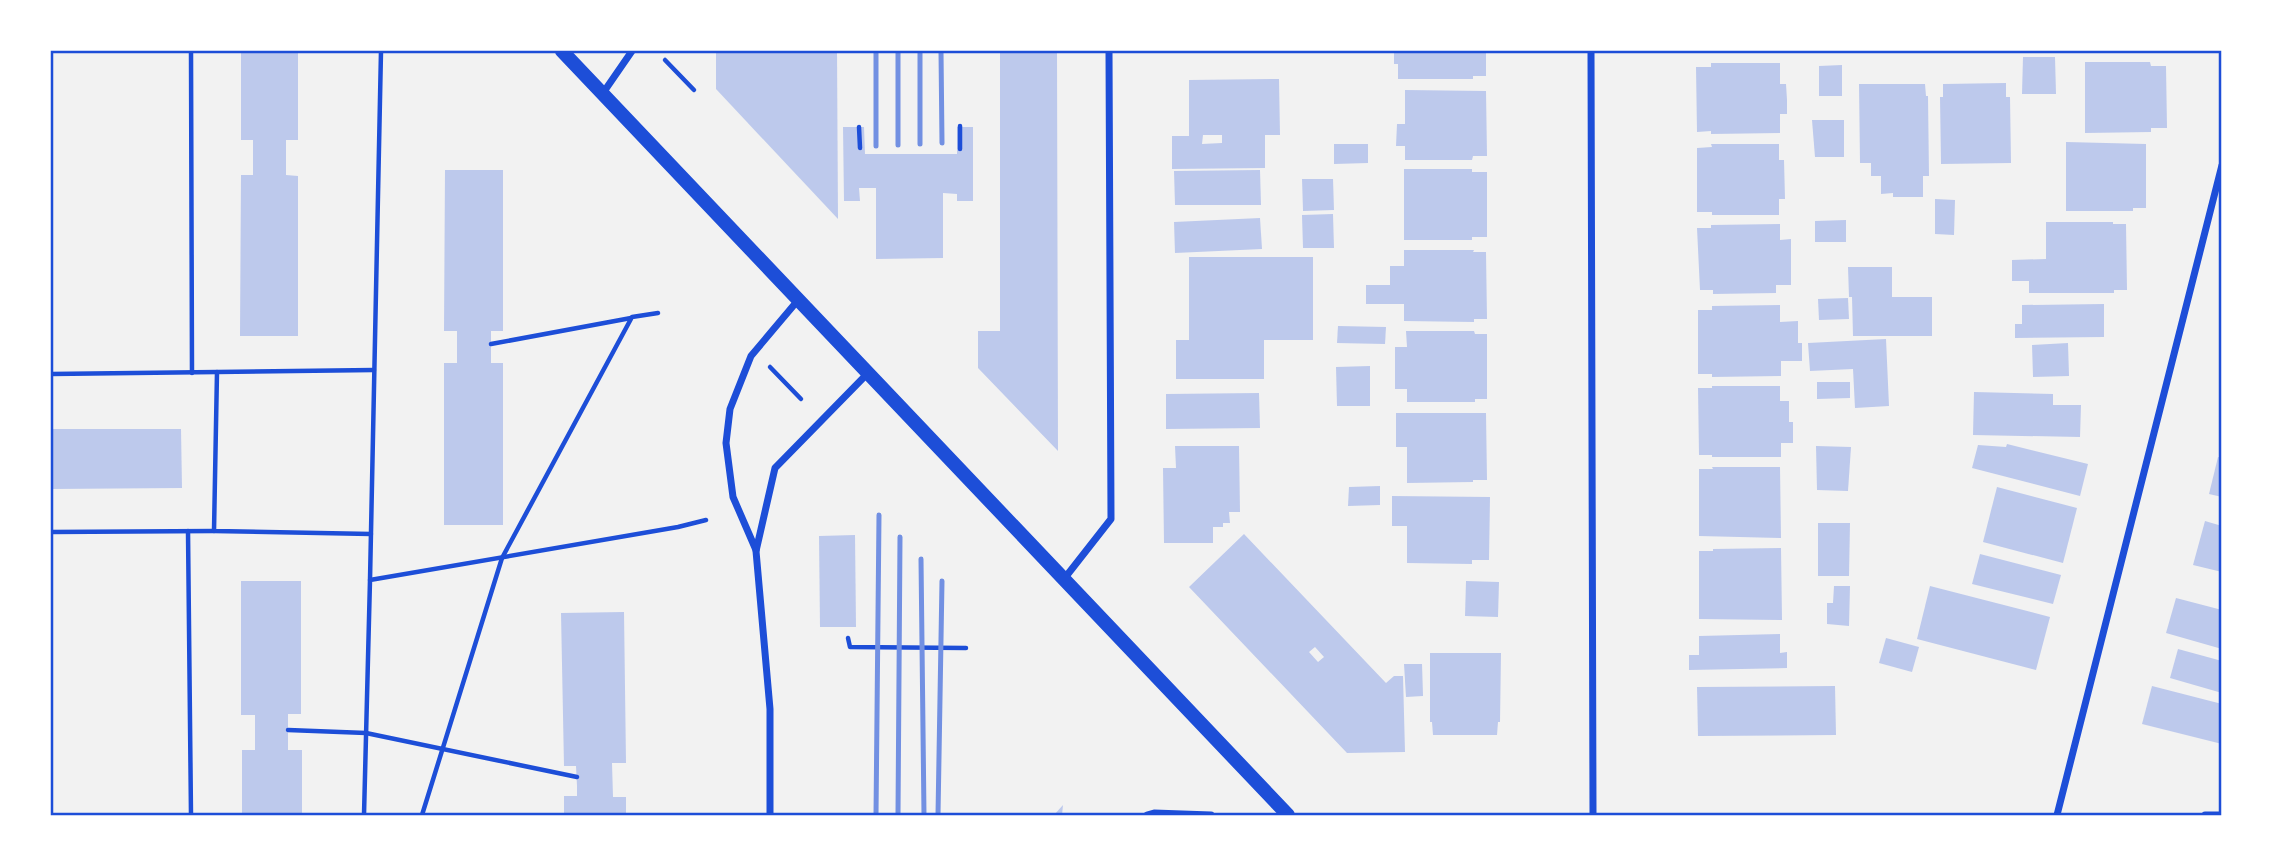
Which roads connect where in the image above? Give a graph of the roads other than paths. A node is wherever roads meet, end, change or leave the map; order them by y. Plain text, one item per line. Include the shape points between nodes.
1 (562, 51) edge
2 (632, 51) edge
3 (1109, 51) edge
4 (1591, 51) edge
5 (603, 94) junction
6 (2222, 165) edge
7 (799, 299) junction
8 (868, 373) junction
9 (756, 551) junction
10 (1064, 579) junction
11 (770, 815) edge
12 (1147, 815) edge
13 (1211, 815) edge
14 (1288, 815) edge
15 (1593, 815) edge
16 (2057, 815) edge
17 (2205, 815) edge
18 (2222, 815) edge

1 - 5 main road
2 - 5 street
3 - 10 street via 1111,519
4 - 15 street
5 - 7 main road
6 - 16 street
7 - 8 main road
7 - 9 street via 751,356 730,409 726,443 733,497
8 - 9 street via 775,468
8 - 10 main road
9 - 11 street via 770,709
10 - 14 main road
12 - 13 street
17 - 18 street

